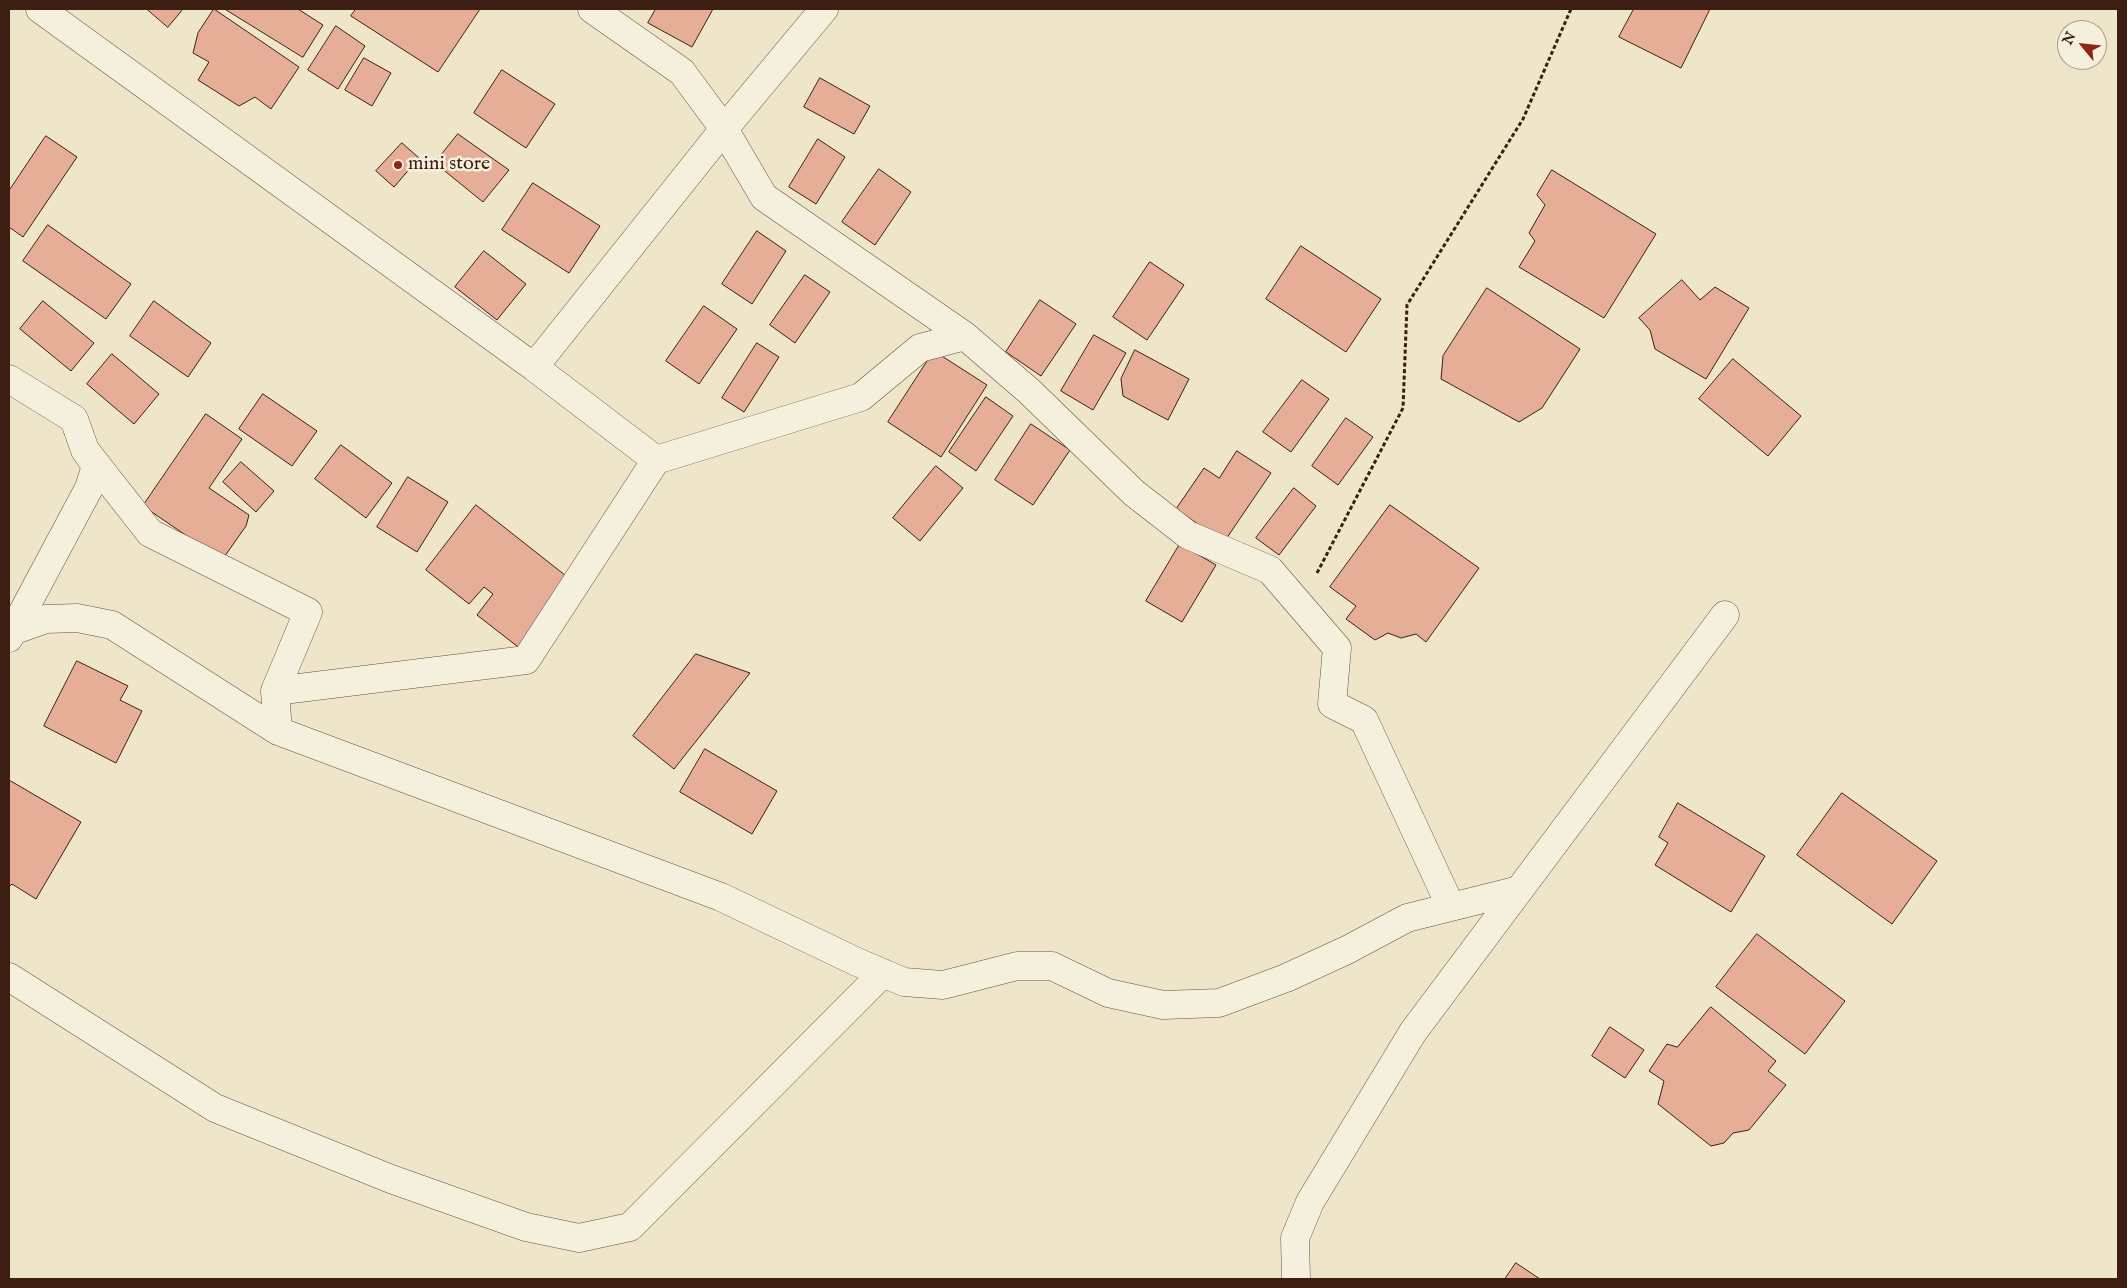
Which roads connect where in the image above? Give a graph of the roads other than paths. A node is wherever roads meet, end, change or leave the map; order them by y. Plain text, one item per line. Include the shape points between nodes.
1 (40, 9) edge
2 (592, 9) edge
3 (824, 9) edge
4 (724, 129) junction
5 (965, 336) junction
6 (534, 367) junction
7 (9, 379) edge
8 (85, 450) junction
9 (656, 460) junction
10 (1725, 615) dead end
11 (10, 634) edge
12 (275, 691) junction
13 (278, 731) junction
14 (1519, 890) junction
15 (1451, 907) junction
16 (883, 973) junction
17 (9, 977) edge
18 (1296, 1279) edge

1 - 6 street
2 - 4 street via 682,72
3 - 4 street
4 - 5 street via 764,197
4 - 6 street
5 - 9 street via 920,348 861,397
5 - 15 street via 1029,391 1134,493 1188,535 1270,570 1337,648 1332,704 1364,720
6 - 9 street
7 - 8 street via 74,419
8 - 11 street via 96,466 89,488
8 - 12 street via 150,533 308,612
9 - 12 street via 526,660
10 - 14 street
11 - 13 street via 46,619 77,618 112,625
12 - 13 street
13 - 16 street via 721,897
14 - 15 street
14 - 18 street via 1413,1032 1310,1202 1295,1238
15 - 16 street via 1407,918 1286,978 1219,1003 1163,1005 1108,993 1052,966 1017,966 943,985 904,982
16 - 17 street via 630,1227 579,1238 526,1226 391,1179 215,1108

